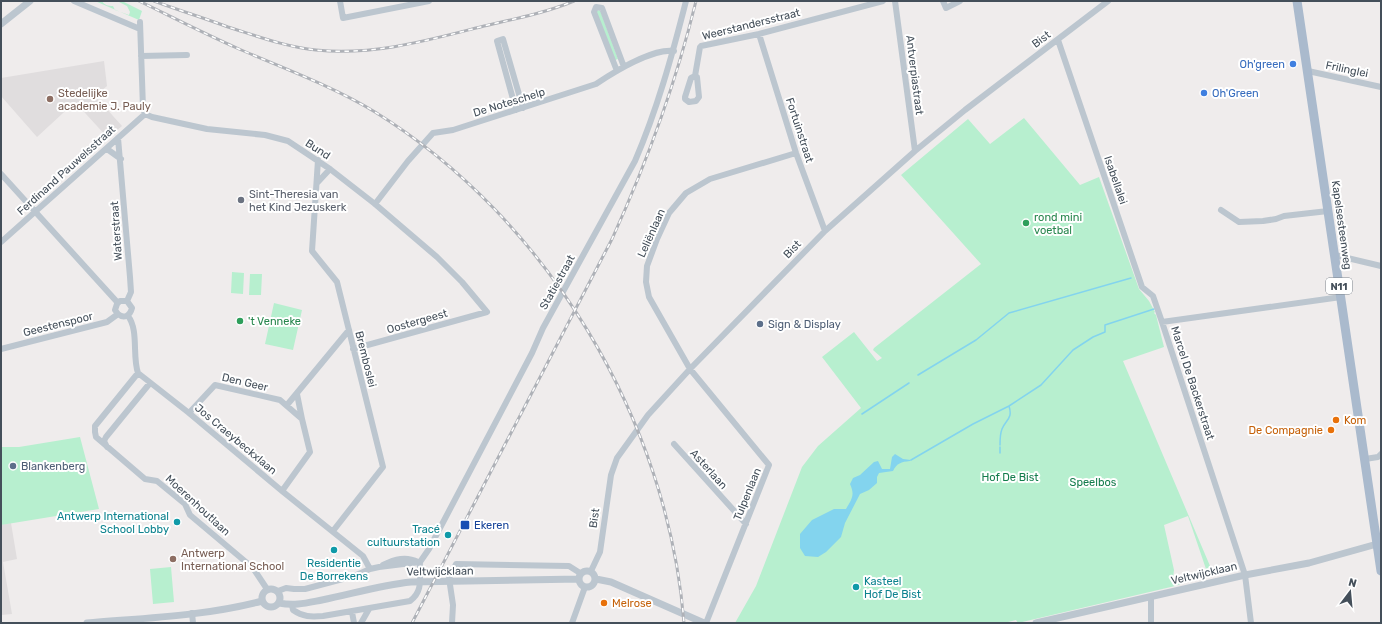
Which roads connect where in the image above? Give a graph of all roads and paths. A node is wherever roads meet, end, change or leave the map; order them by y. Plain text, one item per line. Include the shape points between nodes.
1 (30, 1) edge
2 (74, 1) edge
3 (340, 1) edge
4 (429, 1) edge
5 (686, 1) edge
6 (883, 1) edge
7 (895, 1) edge
8 (943, 1) edge
9 (960, 1) edge
10 (1108, 1) edge
11 (1297, 1) edge
12 (140, 22) dead end
13 (1, 24) edge
14 (140, 29) junction
15 (759, 34) junction
16 (1058, 40) junction
17 (674, 51) junction
18 (187, 55) dead end
19 (141, 56) junction
20 (624, 68) junction
21 (617, 71) junction
22 (1308, 71) junction
23 (695, 76) dead end
24 (1381, 87) edge
25 (523, 108) junction
26 (516, 110) junction
27 (145, 114) junction
28 (118, 138) junction
29 (106, 149) junction
30 (915, 151) junction
31 (796, 153) junction
32 (121, 159) junction
33 (318, 160) junction
34 (330, 169) junction
35 (1, 174) edge
36 (317, 183) junction
37 (375, 204) junction
38 (1221, 210) dead end
39 (1328, 211) junction
40 (34, 212) junction
41 (824, 231) junction
42 (1, 242) edge
43 (1335, 254) junction
44 (1381, 266) edge
45 (1341, 297) junction
46 (127, 301) junction
47 (118, 303) junction
48 (487, 312) joint
49 (118, 314) junction
50 (128, 316) junction
51 (1162, 322) junction
52 (349, 330) junction
53 (1, 349) edge
54 (353, 349) junction
55 (690, 369) junction
56 (138, 373) junction
57 (150, 383) junction
58 (297, 394) junction
59 (287, 405) junction
60 (189, 413) junction
61 (302, 418) junction
62 (674, 444) dead end
63 (107, 447) junction
64 (1381, 454) edge
65 (1365, 460) junction
66 (282, 491) junction
67 (746, 524) junction
68 (334, 531) junction
69 (1379, 543) edge
70 (420, 562) junction
71 (370, 569) junction
72 (591, 571) junction
73 (1381, 571) edge
74 (1245, 575) junction
75 (580, 576) junction
76 (596, 579) junction
77 (585, 587) junction
78 (267, 589) junction
79 (279, 597) junction
80 (1151, 597) junction
81 (262, 602) junction
82 (303, 603) junction
83 (292, 605) junction
84 (368, 609) junction
85 (352, 612) junction
86 (192, 613) junction
87 (87, 623) edge
88 (193, 623) edge
89 (354, 623) edge
90 (361, 623) edge
91 (452, 623) edge
92 (572, 623) edge
93 (705, 623) edge
94 (1036, 623) edge
95 (1151, 623) edge
96 (1251, 623) edge

1 - 13 street
2 - 14 street
3 - 4 street via 343,18
5 - 17 street, Statiestraat
6 - 15 street, Weerstandersstraat
7 - 30 street, Antverpiastraat
8 - 9 street via 946,8
10 - 16 street, Bist
11 - 22 main road, Kapelsesteenweg / N11
12 - 14 street
14 - 19 street
15 - 23 street, Weerstandersstraat via 703,45 700,47
15 - 31 street, Fortuinstraat
16 - 30 street, Bist
16 - 51 street, Isabellalei via 1142,288 1153,296
17 - 20 street, De Noteschelp via 662,51
17 - 70 street, Statiestraat via 635,161 543,328
18 - 19 street
19 - 27 street
20 - 21 street, De Noteschelp
20 - 21 street via 602,8 596,7 594,12
21 - 25 street, De Noteschelp via 596,84
22 - 24 street, Frilinglei
22 - 39 main road, Kapelsesteenweg / N11
25 - 26 street, De Noteschelp
25 - 26 street via 503,39 497,41
26 - 37 street, De Noteschelp via 453,130 433,133
27 - 28 street, Ferdinand Pauwelsstraat
27 - 33 street, Bund via 207,129 280,138
28 - 29 street, Ferdinand Pauwelsstraat
28 - 32 street, Waterstraat
29 - 32 street
29 - 40 street, Ferdinand Pauwelsstraat
30 - 41 street, Bist
31 - 41 street, Fortuinstraat
31 - 55 street, Leliënlaan via 710,179 686,193 669,213 647,266 646,282 649,297
32 - 46 street, Waterstraat via 131,292
33 - 34 street, Bund
33 - 36 street, Bremboslei
34 - 36 street
34 - 37 street, Bund
35 - 40 street
36 - 52 street, Bremboslei via 312,251 337,282
37 - 48 street, Bund via 462,282
38 - 39 street via 1239,222
39 - 43 main road, Kapelsesteenweg / N11
40 - 42 street, Ferdinand Pauwelsstraat
40 - 47 street
41 - 55 street, Bist
43 - 44 street
43 - 45 main road, Kapelsesteenweg / N11
45 - 51 street, Marcel De Backerstraat
45 - 65 main road, Kapelsesteenweg / N11
46 - 47 street
46 - 50 street via 132,308
47 - 49 street via 115,310
48 - 54 street, Oostergeest
49 - 50 street via 122,317
49 - 53 street, Geestenspoor via 107,322
50 - 56 street via 133,326 135,364
51 - 74 street, Marcel De Backerstraat
52 - 54 street, Bremboslei
52 - 58 street
54 - 68 street, Bremboslei via 383,467
55 - 67 street, Tulpenlaan via 769,465
55 - 72 street, Bist via 648,415 617,458 611,475 600,552
56 - 57 street, Jos Craeybeckxlaan
56 - 63 street, Moerenhoutlaan via 96,426 96,437
57 - 60 street, Jos Craeybeckxlaan
57 - 63 street via 106,437 104,441
58 - 59 street
58 - 61 street
59 - 60 street, Den Geer via 280,400 215,385
59 - 61 street, Den Geer
60 - 66 street, Jos Craeybeckxlaan
61 - 66 street via 310,452
62 - 67 street, Asterlaan
63 - 78 street, Moerenhoutlaan via 145,479 157,481 185,504 190,515 253,568
64 - 65 street
65 - 69 main road, Kapelsesteenweg / N11
66 - 68 street, Jos Craeybeckxlaan
67 - 93 street, Tulpenlaan
68 - 71 street, Jos Craeybeckxlaan via 363,556
69 - 73 main road, Kapelsesteenweg / N11
69 - 74 street, Veltwijcklaan via 1309,563
70 - 71 street, Veltwijcklaan via 412,558 399,559
70 - 84 street via 420,586 416,596 406,602
71 - 79 street, Veltwijcklaan via 306,589 286,588
72 - 75 street via 585,570
72 - 76 street
74 - 80 street, Veltwijcklaan
74 - 96 street, Marcel De Backerstraat
75 - 77 street via 580,584
75 - 82 street, Veltwijcklaan via 394,584
75 - 91 street, Veltwijcklaan via 569,566 456,564 449,578 453,605
76 - 77 street via 590,587
76 - 93 street via 611,582
77 - 92 street
78 - 79 street, Veltwijcklaan via 272,588
78 - 81 street via 262,593
79 - 81 street, Veltwijcklaan via 275,606 267,606
79 - 82 street, Veltwijcklaan
79 - 83 street, Veltwijcklaan
80 - 94 street, Veltwijcklaan
80 - 95 street
81 - 86 street, Veltwijcklaan
82 - 83 street, Veltwijcklaan
83 - 85 street via 293,610 309,617
84 - 85 street
84 - 90 street
85 - 89 street
86 - 87 street, Veltwijcklaan
86 - 88 street

